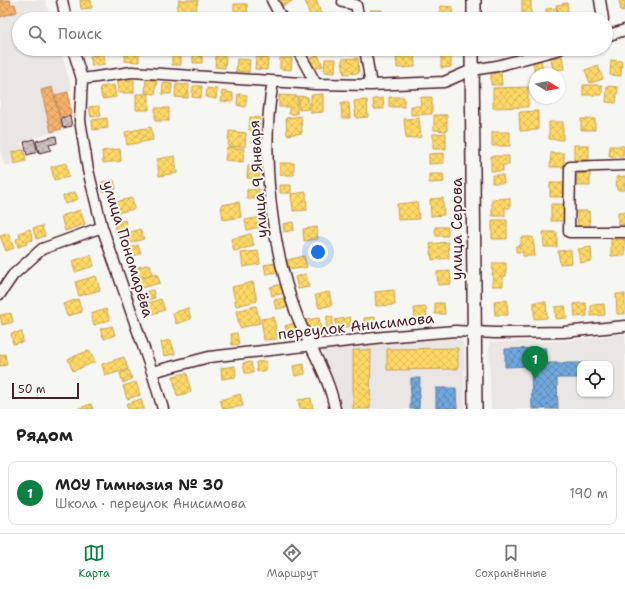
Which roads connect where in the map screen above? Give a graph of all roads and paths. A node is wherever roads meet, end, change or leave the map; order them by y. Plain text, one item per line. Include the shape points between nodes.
1 (62, 0) edge
2 (272, 0) edge
3 (474, 0) edge
4 (600, 0) edge
5 (343, 2) dead end
6 (65, 12) edge
7 (278, 12) edge
8 (358, 12) edge
9 (474, 12) edge
10 (602, 12) edge
11 (625, 30) edge
12 (613, 34) edge
13 (75, 56) edge
14 (301, 56) edge
15 (366, 56) edge
16 (472, 56) edge
17 (534, 56) edge
18 (472, 70) junction
19 (82, 79) junction
20 (273, 82) junction
21 (316, 84) junction
22 (371, 85) junction
23 (625, 165) edge
24 (102, 227) junction
25 (625, 232) edge
26 (0, 294) edge
27 (625, 326) edge
28 (474, 332) junction
29 (310, 345) junction
30 (152, 372) junction
31 (163, 409) edge
32 (335, 409) edge
33 (475, 409) edge

1 - 6 street
2 - 7 street
3 - 9 main road
4 - 10 street
5 - 8 street via 356,5
11 - 12 street
13 - 19 street, улица Пономарёва
14 - 21 street
15 - 22 street
16 - 18 main road, улица Серова
17 - 18 street
18 - 22 street via 444,82
18 - 28 main road, улица Серова
19 - 20 street via 132,72
19 - 24 street, улица Пономарёва via 80,120 88,170
20 - 21 street
20 - 29 street, улица 9 Января via 269,104 268,149 273,225 288,292
21 - 22 street
23 - 25 street via 570,167 569,232
24 - 26 street via 42,249 13,275
24 - 30 street, улица Пономарёва
27 - 28 street, переулок Анисимова via 564,332
28 - 29 street, переулок Анисимова via 455,331
28 - 33 main road, улица Серова
29 - 30 street, переулок Анисимова via 209,357
29 - 32 street, улица 9 Января
30 - 31 street, улица Пономарёва

